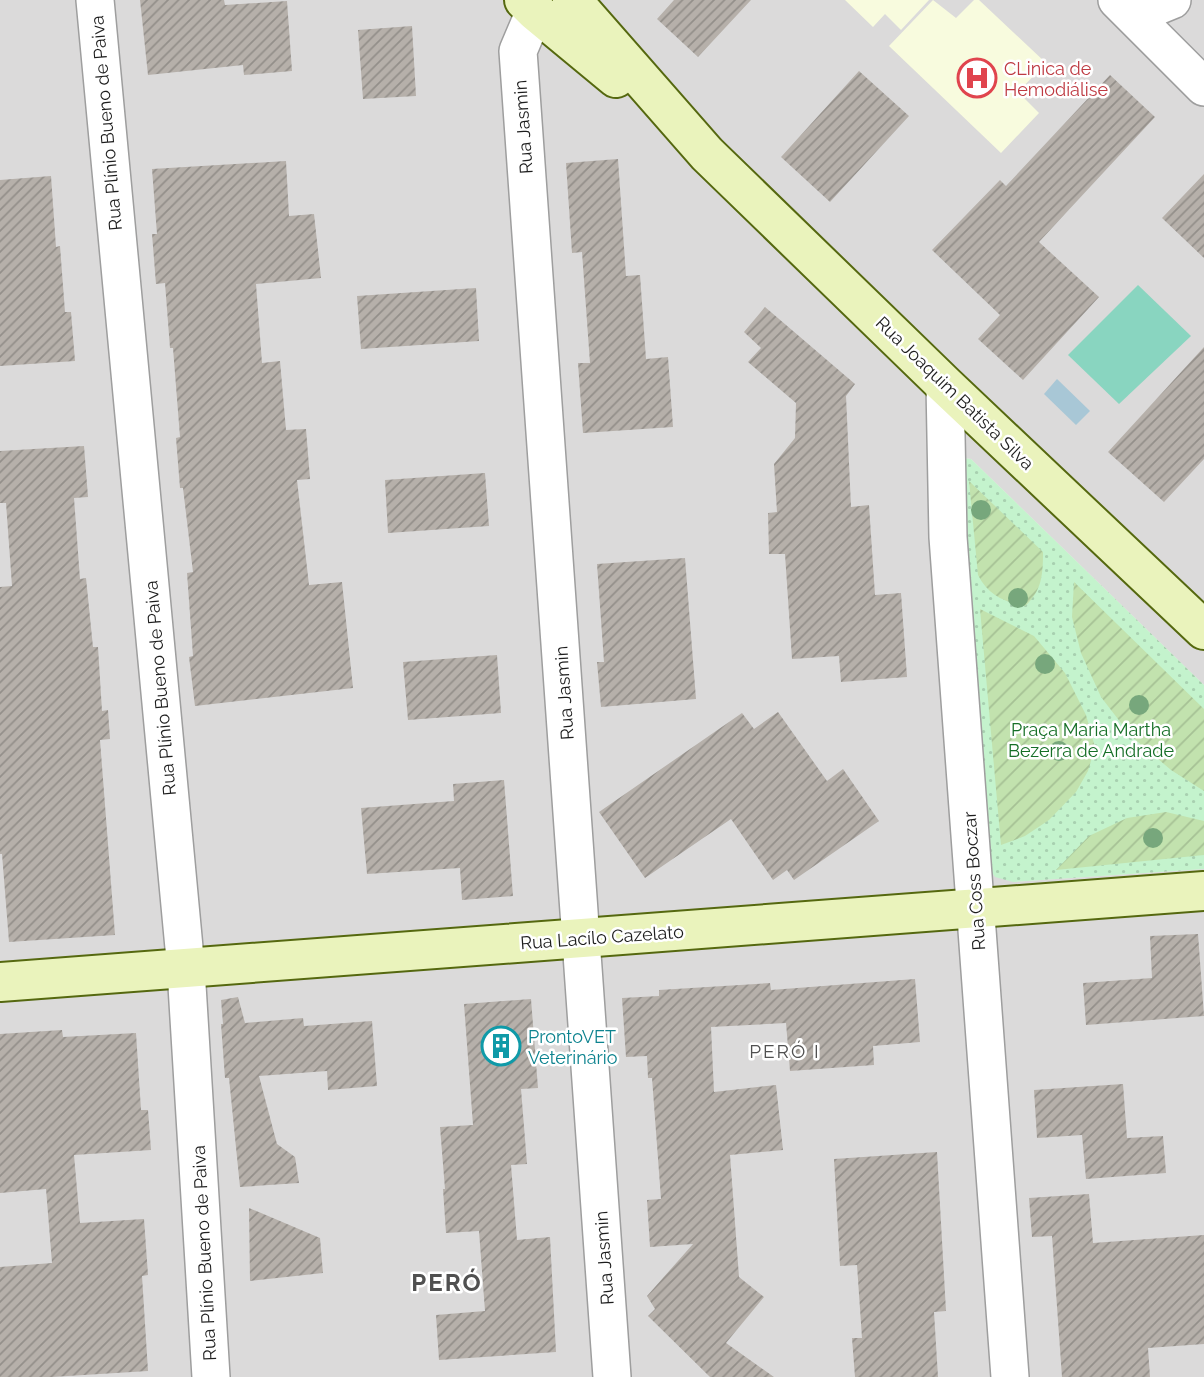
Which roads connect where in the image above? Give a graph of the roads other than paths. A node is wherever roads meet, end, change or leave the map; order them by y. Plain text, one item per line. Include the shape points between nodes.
1 (95, 0) edge
2 (572, 0) edge
3 (1172, 0) edge
4 (529, 6) edge
5 (1125, 8) edge
6 (1204, 87) edge
7 (707, 154) junction
8 (945, 385) junction
9 (1204, 630) edge
10 (1204, 891) edge
11 (976, 909) junction
12 (582, 939) junction
13 (186, 969) junction
14 (0, 982) edge
15 (211, 1377) edge
16 (612, 1377) edge
17 (1010, 1377) edge

1 - 13 street, Rua Plínio Bueno de Paiva
2 - 7 street, Rua Joaquim Batista Silva
3 - 5 street
4 - 7 street, Rua Joaquim Batista Silva
4 - 12 street, Rua Jasmin via 518,51
5 - 6 street
7 - 8 street, Rua Joaquim Batista Silva
8 - 9 street, Rua Joaquim Batista Silva
8 - 11 street, Rua Coss Boczar via 948,537
10 - 11 street, Rua Lacílo Cazelato
11 - 12 street, Rua Lacílo Cazelato
11 - 17 street, Rua Coss Boczar
12 - 13 street, Rua Lacílo Cazelato
12 - 16 street, Rua Jasmin
13 - 14 street, Rua Lacílo Cazelato
13 - 15 street, Rua Plínio Bueno de Paiva

